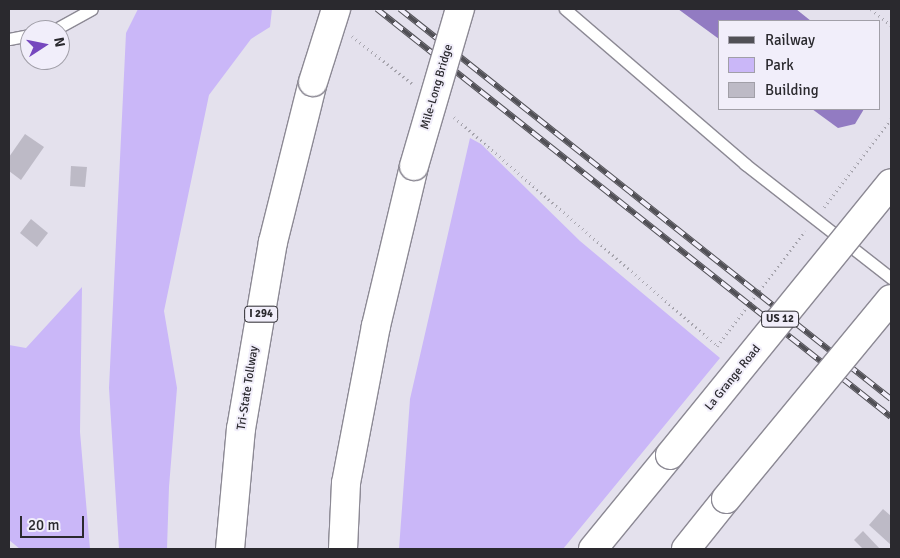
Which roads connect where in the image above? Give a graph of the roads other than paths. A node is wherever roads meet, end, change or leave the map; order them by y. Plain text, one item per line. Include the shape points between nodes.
1 (92, 9) edge
2 (336, 9) edge
3 (460, 9) edge
4 (565, 9) edge
5 (70, 21) edge
6 (891, 183) edge
7 (891, 278) edge
8 (891, 299) edge
9 (230, 549) edge
10 (343, 549) edge
11 (593, 549) edge
12 (686, 549) edge

1 - 5 lane
2 - 9 highway, Tri-State Tollway / I 294, bridge via 313,82 273,242 241,429
3 - 10 highway, Mile-Long Bridge, bridge via 414,166 376,326 346,483
4 - 7 lane via 745,164
6 - 11 highway, La Grange Road / US 12, bridge
8 - 12 highway, bridge

